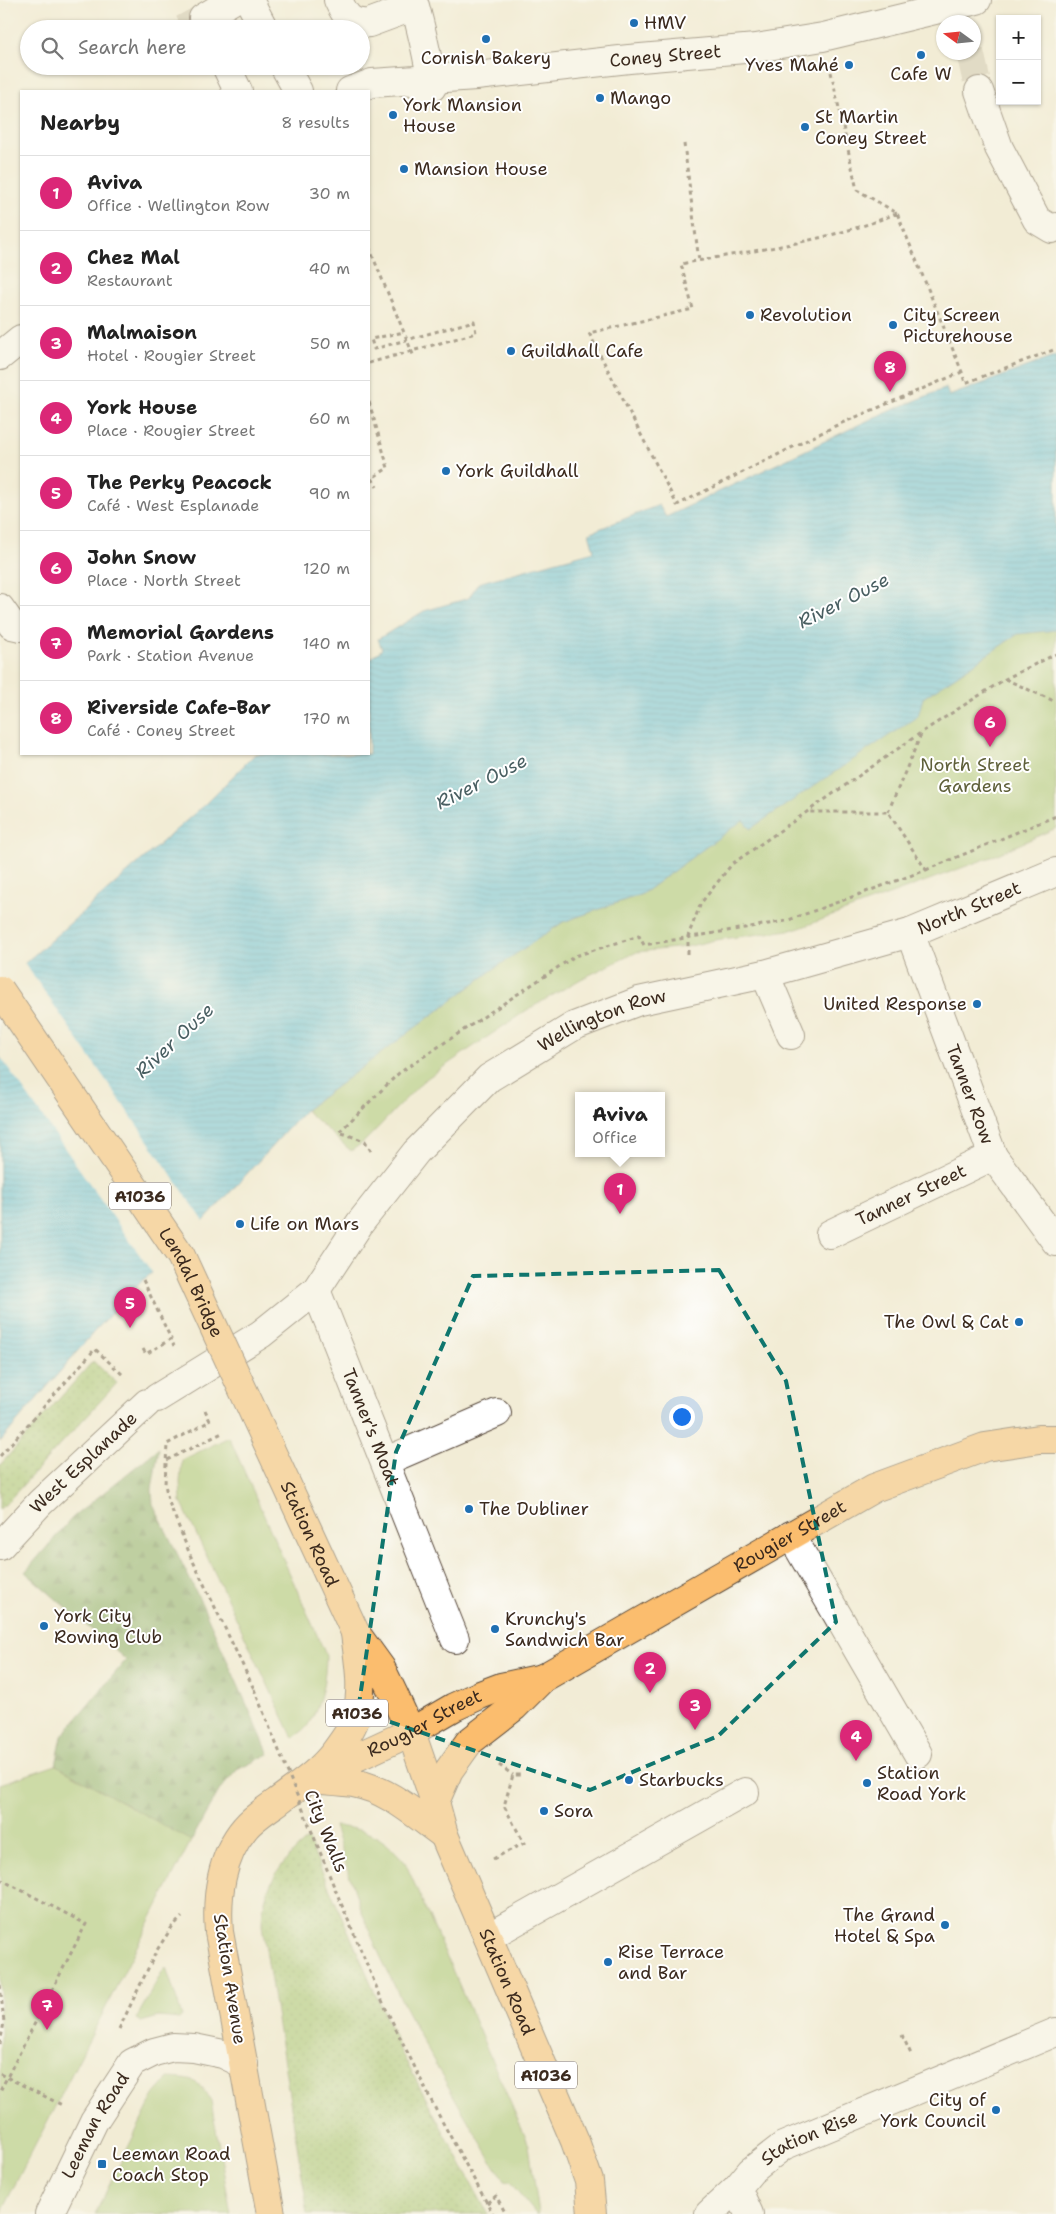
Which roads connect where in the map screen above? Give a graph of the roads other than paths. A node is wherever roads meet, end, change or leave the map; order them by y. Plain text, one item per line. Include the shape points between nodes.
1 (233, 0) edge
2 (248, 0) edge
3 (338, 0) edge
4 (964, 10) edge
5 (878, 12) edge
6 (202, 15) tunnel mouth
7 (259, 20) edge
8 (351, 20) edge
9 (370, 23) edge
10 (230, 75) edge
11 (289, 75) edge
12 (431, 79) junction
13 (238, 90) edge
14 (297, 90) edge
15 (353, 90) edge
16 (979, 91) tunnel mouth
17 (370, 93) edge
18 (1056, 227) edge
19 (20, 340) edge
20 (0, 356) edge
21 (0, 608) edge
22 (20, 627) edge
23 (1056, 872) edge
24 (910, 933) junction
25 (765, 974) junction
26 (0, 990) edge
27 (791, 1035) dead end
28 (993, 1156) junction
29 (830, 1234) dead end
30 (1056, 1242) edge
31 (316, 1290) junction
32 (497, 1413) dead end
33 (261, 1426) joint
34 (1056, 1439) edge
35 (386, 1461) junction
36 (791, 1534) junction
37 (0, 1546) edge
38 (355, 1632) junction
39 (455, 1638) dead end
40 (543, 1678) junction
41 (410, 1732) junction
42 (918, 1754) dead end
43 (309, 1779) junction
44 (745, 1792) dead end
45 (435, 1802) junction
46 (444, 1836) junction
47 (488, 1937) junction
48 (1056, 2032) edge
49 (244, 2064) junction
50 (738, 2188) junction
51 (49, 2214) edge
52 (271, 2214) edge
53 (592, 2214) edge
54 (709, 2214) edge
55 (749, 2214) edge

1 - 6 street
2 - 7 street
3 - 8 street
4 - 5 street, Coney Street
5 - 12 street, Coney Street via 823,37 756,48
9 - 12 street via 415,6
10 - 13 street
11 - 14 street
12 - 15 street, Coney Street via 372,83
12 - 17 street via 432,87
16 - 18 street via 998,148 1037,220 1052,229
19 - 20 street
21 - 22 street via 12,625
23 - 24 street, North Street
24 - 25 street, Wellington Row
24 - 28 street, Tanner Row
25 - 27 street
25 - 31 street, Wellington Row via 639,1001 574,1026 489,1078 416,1152 360,1223
26 - 33 main road, Lendal Bridge / A1036, bridge via 181,1256
28 - 29 street, Tanner Street
28 - 30 street, Tanner Row
31 - 35 street, Tanner's Moat
31 - 37 street, West Esplanade via 261,1334 152,1401 40,1503
32 - 35 street
33 - 38 main road, Station Road / A1036
34 - 36 main road, Rougier Street via 985,1447 874,1488
35 - 39 street, Tanner's Moat
36 - 40 main road, Rougier Street
36 - 42 street
38 - 41 main road, Station Road / A1036 via 381,1668
38 - 43 main road, Station Road / A1036 via 360,1687 357,1713 346,1737
40 - 41 main road, Rougier Street via 501,1687 454,1707
40 - 45 main road, Rougier Street via 514,1707 469,1742 449,1770
41 - 43 main road, Rougier Street
41 - 45 main road, Station Road / A1036
43 - 46 main road, Station Road / A1036 via 354,1783 373,1789 409,1809
43 - 49 main road, Station Avenue / A1036 via 246,1827 227,1857 222,1875 217,1910 219,1932
44 - 47 street
45 - 46 main road, Station Road / A1036
46 - 47 main road, Station Road / A1036
47 - 53 main road, Station Road / A1036 via 575,2141 589,2181
48 - 50 street, Station Rise via 783,2146 750,2171
49 - 51 street, Leeman Road via 223,2054 173,2047 132,2063 94,2121
49 - 52 main road, Station Avenue / A1036
50 - 54 street, Station Rise
50 - 55 street

